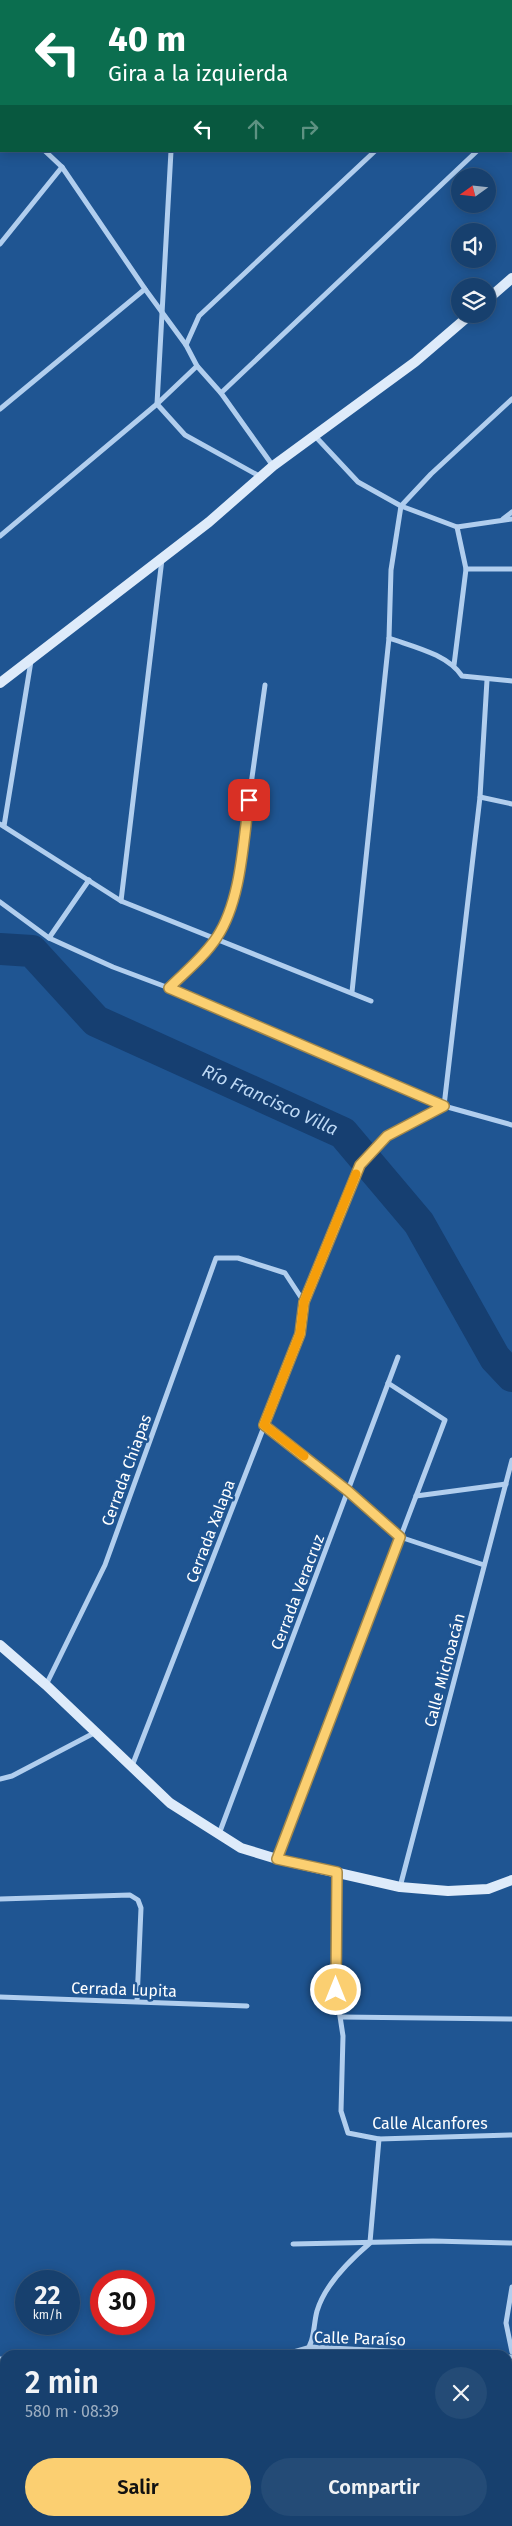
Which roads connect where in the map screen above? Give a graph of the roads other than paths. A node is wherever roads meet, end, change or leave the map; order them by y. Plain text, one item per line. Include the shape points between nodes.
1 (46, 152) edge
2 (171, 152) edge
3 (374, 152) edge
4 (476, 152) edge
5 (62, 167) junction
6 (0, 244) edge
7 (512, 278) edge
8 (145, 289) junction
9 (496, 292) edge
10 (163, 315) junction
11 (460, 323) edge
12 (186, 345) junction
13 (197, 366) junction
14 (221, 393) junction
15 (512, 399) edge
16 (157, 404) junction
17 (0, 409) edge
18 (315, 436) junction
19 (273, 466) junction
20 (261, 477) junction
21 (401, 506) junction
22 (512, 512) edge
23 (512, 519) edge
24 (503, 520) junction
25 (457, 527) junction
26 (0, 536) edge
27 (162, 558) junction
28 (466, 569) junction
29 (512, 570) edge
30 (389, 638) junction
31 (31, 661) junction
32 (454, 665) junction
33 (487, 680) junction
34 (512, 681) edge
35 (0, 683) edge
36 (265, 685) dead end
37 (480, 797) junction
38 (512, 804) edge
39 (2, 825) edge
40 (89, 880) junction
41 (0, 902) edge
42 (121, 902) junction
43 (49, 938) junction
44 (216, 940) junction
45 (169, 988) junction
46 (352, 992) junction
47 (371, 1001) dead end
48 (444, 1106) junction
49 (512, 1125) edge
50 (304, 1302) junction
51 (398, 1357) dead end
52 (388, 1383) junction
53 (264, 1425) junction
54 (512, 1460) edge
55 (506, 1484) junction
56 (348, 1491) junction
57 (416, 1496) junction
58 (400, 1537) junction
59 (484, 1566) junction
60 (0, 1645) edge
61 (46, 1685) junction
62 (96, 1732) junction
63 (132, 1766) junction
64 (0, 1779) edge
65 (219, 1836) junction
66 (277, 1859) junction
67 (337, 1872) junction
68 (512, 1880) edge
69 (400, 1887) junction
70 (0, 1899) edge
71 (0, 1997) edge
72 (137, 2001) junction
73 (247, 2006) dead end
74 (341, 2018) junction
75 (512, 2020) edge
76 (512, 2135) edge
77 (379, 2139) junction
78 (370, 2242) junction
79 (512, 2243) edge
80 (293, 2244) dead end
81 (512, 2287) edge
82 (310, 2347) junction
83 (300, 2350) edge
84 (308, 2350) edge
85 (369, 2350) edge
86 (512, 2350) edge

1 - 5 street
2 - 10 street
3 - 12 street via 199,316
4 - 14 street
5 - 6 street
5 - 8 street
7 - 9 main road
8 - 10 street
8 - 17 street
10 - 12 street
10 - 16 street
11 - 18 main road via 415,362
12 - 13 street
13 - 14 street
13 - 16 street
14 - 19 street
15 - 21 street
16 - 20 street via 185,435
16 - 26 street
18 - 19 main road
18 - 21 street via 358,482
19 - 20 main road
20 - 27 main road
21 - 25 street
21 - 30 street via 391,570
22 - 24 street
23 - 24 street
24 - 25 street
25 - 28 street
27 - 31 main road
27 - 42 street
28 - 29 street
28 - 32 street
30 - 32 street
30 - 46 street
31 - 35 main road
31 - 39 street
32 - 33 street via 462,676
33 - 34 street
33 - 37 street
36 - 44 street via 238,877 226,923
37 - 38 street
37 - 48 street
39 - 40 street
40 - 42 street
40 - 43 street
41 - 43 street
42 - 44 street
43 - 45 street
44 - 45 street
44 - 46 street
45 - 48 street
46 - 47 street
48 - 49 street
48 - 50 street, Cerrada Xalapa via 387,1136 360,1165
50 - 53 street, Cerrada Xalapa via 300,1334
50 - 61 street, Cerrada Chiapas via 285,1273 238,1258 216,1258 105,1565
51 - 52 street, Cerrada Veracruz
52 - 56 street, Cerrada Veracruz
52 - 57 street via 445,1420
53 - 56 street
53 - 63 street, Cerrada Xalapa
54 - 55 street, Calle Michoacán
55 - 57 street
55 - 59 street, Calle Michoacán
56 - 58 street
56 - 65 street, Cerrada Veracruz
57 - 58 street
58 - 59 street
58 - 66 street
59 - 69 street, Calle Michoacán
60 - 61 main road
61 - 62 main road
62 - 63 main road
62 - 64 street via 12,1776
63 - 65 main road via 170,1803
65 - 66 main road via 241,1848
66 - 67 main road
67 - 69 main road
67 - 74 street via 336,1990
68 - 69 main road via 488,1889 448,1891
70 - 72 street via 130,1895 138,1900 141,1908
71 - 72 street, Cerrada Lupita
72 - 73 street, Cerrada Lupita
74 - 75 street
74 - 77 street, Calle Alcanfores via 341,2111 348,2133
76 - 77 street, Calle Alcanfores
77 - 78 street
78 - 79 street
78 - 80 street
78 - 82 street via 343,2266 318,2309
81 - 86 street via 506,2324
82 - 83 street, Calle Paraíso
82 - 84 street
82 - 85 street, Calle Paraíso

